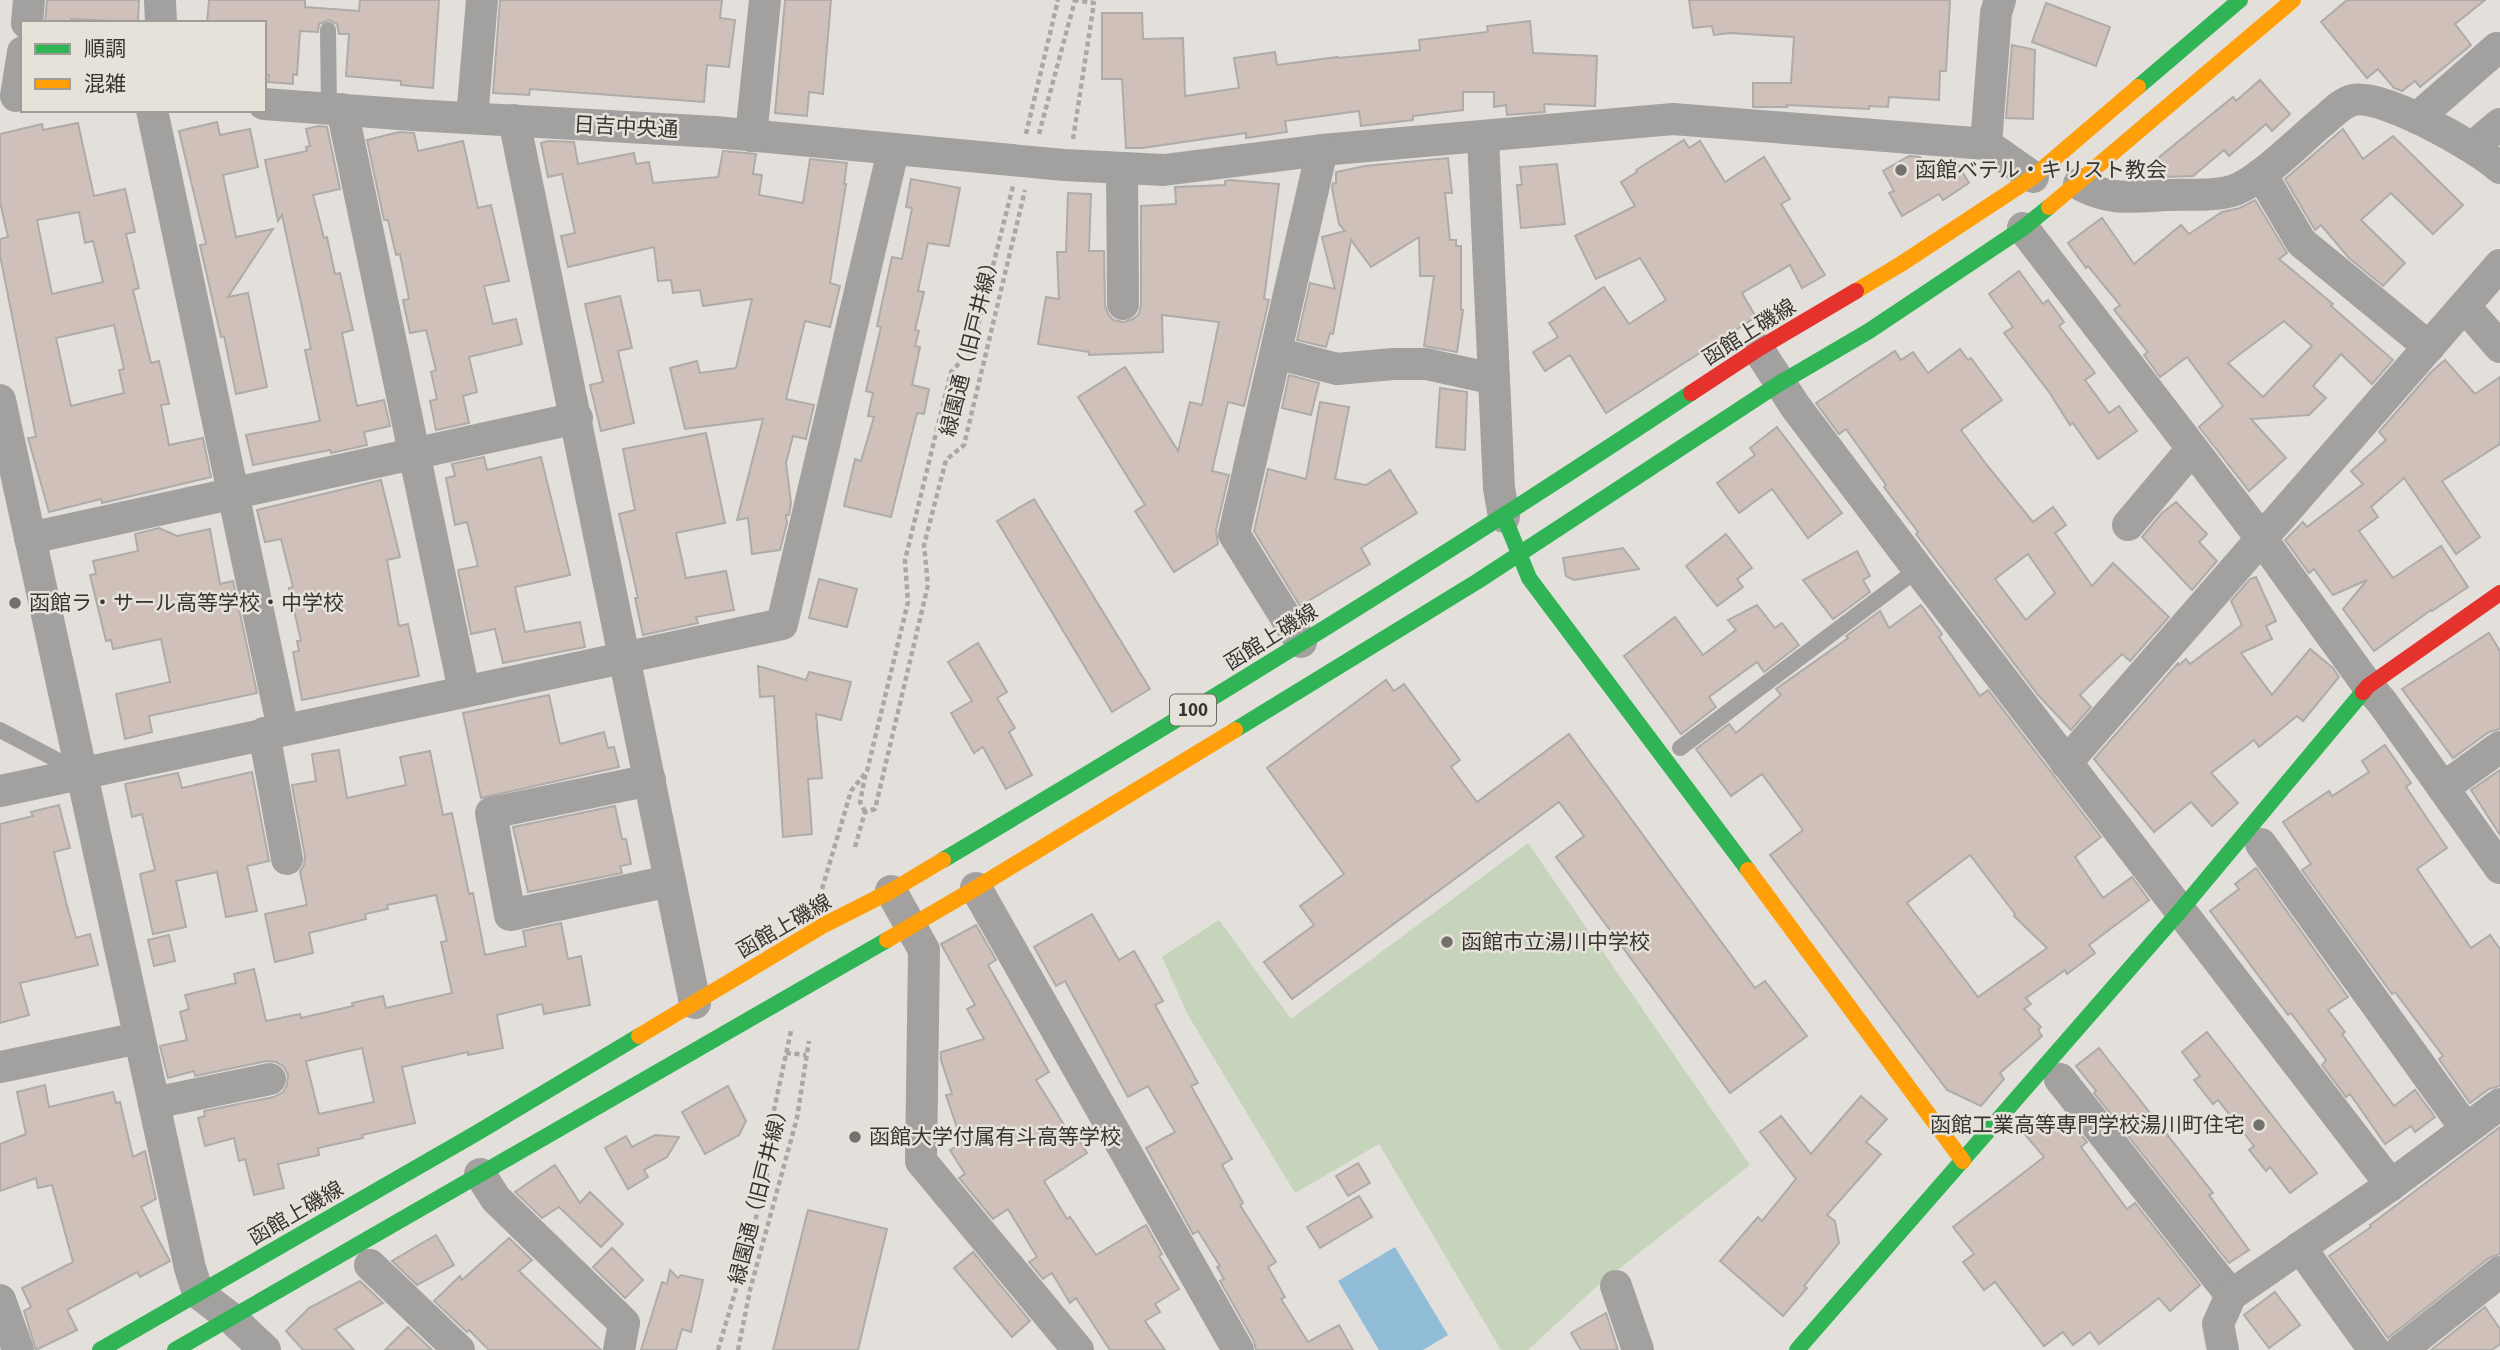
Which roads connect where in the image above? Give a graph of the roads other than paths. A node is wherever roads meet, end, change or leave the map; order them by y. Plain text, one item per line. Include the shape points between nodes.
1 (29, 0) edge
2 (160, 0) edge
3 (482, 0) edge
4 (765, 0) edge
5 (2000, 0) edge
6 (2240, 0) edge
7 (2293, 0) edge
8 (27, 21) edge
9 (161, 21) edge
10 (328, 30) dead end
11 (2497, 48) dead end
12 (21, 61) edge
13 (13, 96) edge
14 (266, 104) edge
15 (335, 108) junction
16 (152, 112) edge
17 (471, 118) junction
18 (2417, 118) junction
19 (514, 120) junction
20 (2500, 124) edge
21 (751, 136) junction
22 (1483, 138) junction
23 (1986, 144) junction
24 (2473, 146) junction
25 (1322, 150) junction
26 (893, 151) junction
27 (1122, 168) junction
28 (2500, 168) edge
29 (2260, 174) junction
30 (2033, 177) junction
31 (2079, 184) junction
32 (2023, 228) junction
33 (2500, 265) edge
34 (1123, 304) dead end
35 (2465, 307) junction
36 (2429, 347) junction
37 (2500, 347) edge
38 (1758, 349) junction
39 (1276, 353) junction
40 (1494, 379) junction
41 (1780, 383) junction
42 (0, 400) edge
43 (577, 418) junction
44 (2192, 449) junction
45 (414, 455) junction
46 (234, 495) junction
47 (1504, 517) junction
48 (2128, 525) dead end
49 (30, 538) junction
50 (2260, 538) junction
51 (1519, 555) junction
52 (1918, 569) junction
53 (2500, 593) edge
54 (1301, 642) junction
55 (625, 658) junction
56 (2368, 686) junction
57 (464, 691) junction
58 (0, 730) edge
59 (274, 731) junction
60 (2500, 747) edge
61 (1680, 748) dead end
62 (2066, 763) junction
63 (81, 773) junction
64 (650, 780) junction
65 (2443, 788) junction
66 (0, 791) edge
67 (2261, 844) dead end
68 (287, 859) dead end
69 (2500, 868) edge
70 (670, 881) junction
71 (976, 888) junction
72 (891, 891) junction
73 (2180, 911) junction
74 (909, 925) junction
75 (695, 1003) junction
76 (139, 1038) junction
77 (0, 1068) edge
78 (270, 1079) dead end
79 (2060, 1079) dead end
80 (154, 1103) junction
81 (2500, 1104) edge
82 (2466, 1129) junction
83 (1963, 1161) junction
84 (480, 1174) junction
85 (2391, 1185) junction
86 (2300, 1247) junction
87 (370, 1265) dead end
88 (2500, 1272) edge
89 (1616, 1286) dead end
90 (198, 1293) junction
91 (2231, 1295) junction
92 (0, 1300) edge
93 (231, 1318) junction
94 (18, 1350) edge
95 (100, 1350) edge
96 (175, 1350) edge
97 (264, 1350) edge
98 (459, 1350) edge
99 (619, 1350) edge
100 (1078, 1350) edge
101 (1238, 1350) edge
102 (1638, 1350) edge
103 (1797, 1350) edge
104 (2223, 1350) edge
105 (2374, 1350) edge
106 (2401, 1350) edge

1 - 8 street
2 - 9 street
3 - 17 street
4 - 21 street
5 - 23 street
6 - 30 main road, 函館上磯線 / 100
7 - 31 main road, 100
10 - 15 lane
11 - 18 street
12 - 13 street
14 - 15 street, 日吉中央通
15 - 17 street, 日吉中央通
15 - 45 street
16 - 46 street
17 - 19 street, 日吉中央通
18 - 24 street
18 - 29 street via 2373,102 2352,100
19 - 21 street, 日吉中央通
19 - 43 street
20 - 24 street
21 - 26 street, 日吉中央通
22 - 23 street, 日吉中央通 via 1673,120
22 - 25 street, 日吉中央通
22 - 40 street
23 - 30 street
24 - 28 street
25 - 27 street, 日吉中央通 via 1164,170
25 - 39 street
26 - 27 street, 日吉中央通 via 987,158 1068,152
26 - 55 street via 782,624
27 - 34 street
29 - 31 street via 2224,192 2120,198 2095,194
29 - 36 street via 2301,242
30 - 38 main road, 函館上磯線 / 100 via 1901,264
31 - 32 main road, 100
32 - 41 main road, 100 via 1869,331
32 - 44 street
33 - 35 street
35 - 36 street
35 - 37 street
36 - 50 street
38 - 41 street
38 - 47 main road, 函館上磯線 / 100
39 - 40 street via 1337,369 1426,364
39 - 54 street via 1234,534
40 - 47 street
41 - 51 main road, 100
41 - 52 street
42 - 49 street
43 - 45 street
43 - 55 street
44 - 48 street
44 - 50 street
45 - 46 street
45 - 57 street
46 - 49 street
46 - 59 street
47 - 51 main road
47 - 54 main road, 函館上磯線 / 100
49 - 63 street
50 - 56 street
50 - 62 street
51 - 71 main road, 100
51 - 83 main road via 1529,578
52 - 61 lane
52 - 62 street
53 - 56 main road
54 - 72 main road, 函館上磯線 / 100
55 - 57 street
55 - 64 street
56 - 65 street
56 - 73 main road
57 - 59 street
58 - 63 lane
59 - 63 street
59 - 68 street
60 - 65 street
62 - 73 street
63 - 66 street
63 - 76 street
64 - 70 street
64 - 70 street via 491,813 510,915
65 - 69 street
67 - 82 street
70 - 75 street
71 - 74 main road, 100
71 - 101 street
72 - 74 street
72 - 75 main road, 函館上磯線 / 100 via 824,925
73 - 83 main road
73 - 85 street
74 - 84 main road, 100
74 - 100 street via 924,950 920,1161
75 - 90 main road, 函館上磯線 / 100
76 - 77 street
76 - 80 street
78 - 80 street
79 - 91 street
80 - 90 street
81 - 82 street
82 - 85 street
83 - 103 main road
84 - 93 main road, 100
84 - 99 street via 496,1199 624,1322
85 - 86 street
86 - 91 street
86 - 105 street
87 - 98 street
88 - 106 street
89 - 102 street
90 - 93 street
90 - 95 main road, 函館上磯線 / 100
91 - 104 street via 2218,1324
92 - 94 street
93 - 96 main road, 100
93 - 97 street

